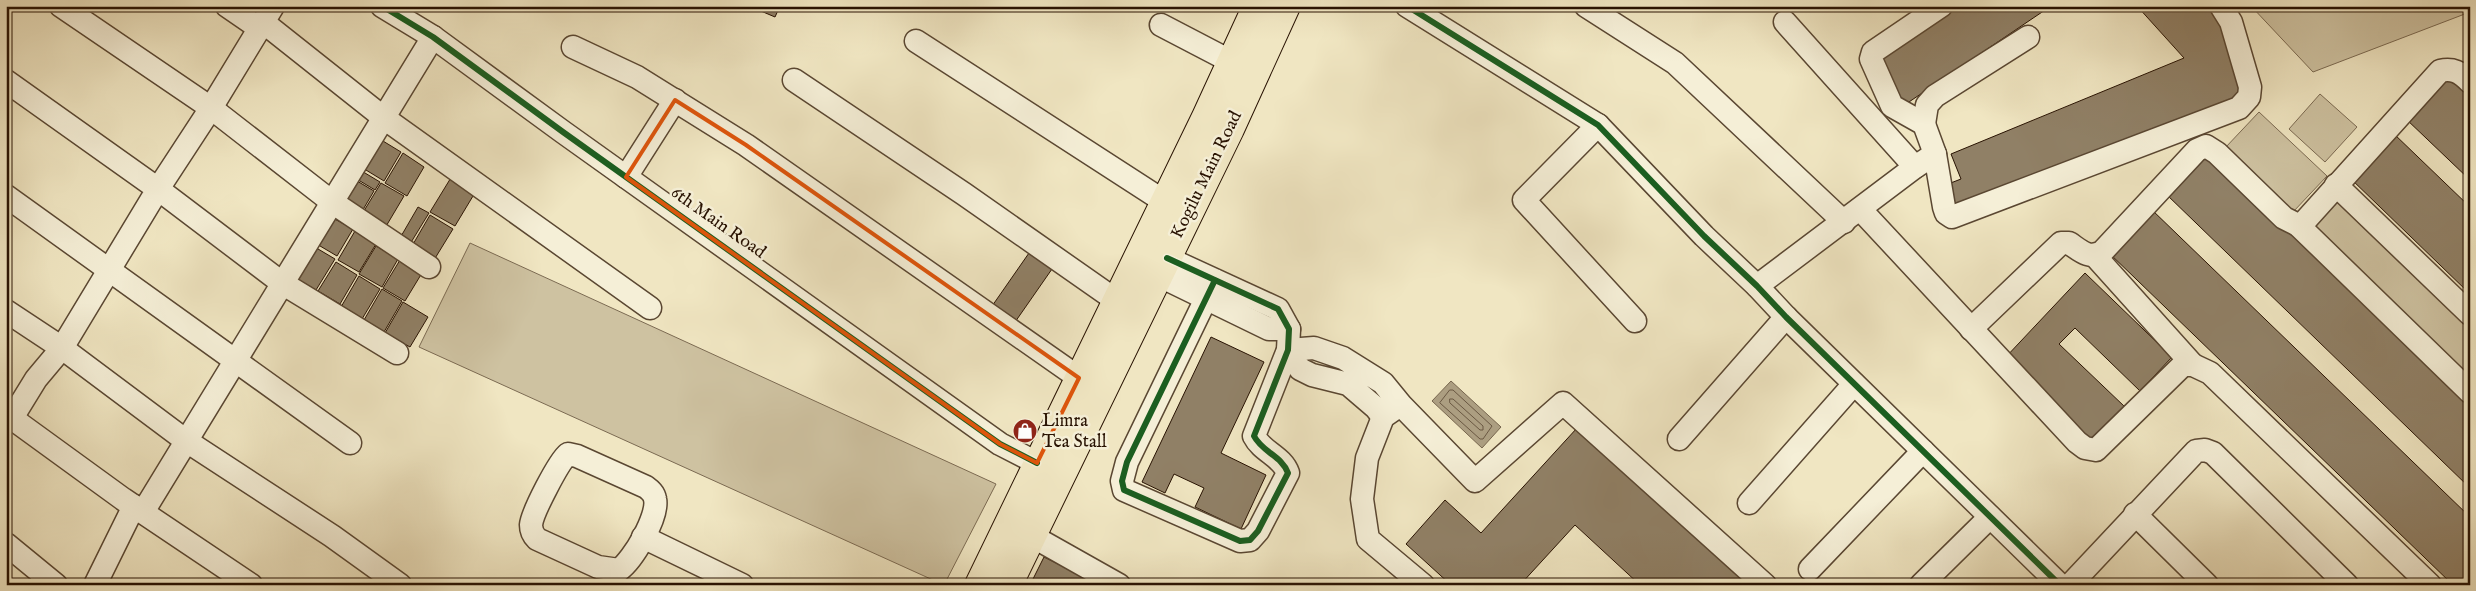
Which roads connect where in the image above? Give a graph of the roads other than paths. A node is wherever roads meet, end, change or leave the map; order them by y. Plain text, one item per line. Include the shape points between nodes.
1 (61, 6) edge
2 (226, 6) edge
3 (382, 6) edge
4 (1257, 6) edge
5 (1407, 6) edge
6 (1586, 6) edge
7 (1941, 6) edge
8 (2221, 6) edge
9 (1280, 8) edge
10 (265, 19) edge
11 (1784, 22) dead end
12 (1161, 25) dead end
13 (433, 37) junction
14 (2028, 37) dead end
15 (916, 41) dead end
16 (572, 47) dead end
17 (1232, 62) junction
18 (794, 80) dead end
19 (6, 81) edge
20 (2470, 82) edge
21 (675, 100) junction
22 (211, 108) junction
23 (384, 118) junction
24 (1924, 124) junction
25 (1598, 125) junction
26 (1935, 154) junction
27 (1915, 166) junction
28 (626, 177) junction
29 (2336, 185) junction
30 (158, 189) junction
31 (6, 196) edge
32 (332, 202) junction
33 (1165, 202) junction
34 (1852, 215) junction
35 (2298, 225) junction
36 (2095, 256) junction
37 (429, 267) dead end
38 (1163, 267) junction
39 (109, 270) junction
40 (282, 283) junction
41 (1757, 286) junction
42 (1210, 290) junction
43 (1117, 301) junction
44 (650, 308) dead end
45 (6, 311) edge
46 (2470, 314) edge
47 (1786, 317) junction
48 (1635, 321) dead end
49 (1971, 329) junction
50 (1288, 339) junction
51 (62, 348) junction
52 (397, 353) dead end
53 (235, 359) junction
54 (2193, 365) junction
55 (1079, 378) junction
56 (1854, 384) junction
57 (2470, 392) edge
58 (1101, 393) junction
59 (1392, 411) junction
60 (9, 416) edge
61 (1679, 439) dead end
62 (185, 440) junction
63 (350, 443) dead end
64 (1923, 451) junction
65 (1037, 463) junction
66 (1749, 504) dead end
67 (138, 509) junction
68 (2135, 514) junction
69 (1990, 517) junction
70 (1032, 536) junction
71 (643, 537) junction
72 (6, 544) edge
73 (1810, 569) dead end
74 (56, 585) edge
75 (94, 585) edge
76 (251, 585) edge
77 (400, 585) edge
78 (742, 585) edge
79 (979, 585) edge
80 (1008, 585) edge
81 (1118, 585) edge
82 (1423, 585) edge
83 (1765, 585) edge
84 (1921, 585) edge
85 (2060, 585) edge
86 (2070, 585) edge
87 (2207, 585) edge
88 (2347, 585) edge
89 (2430, 585) edge

1 - 22 street
2 - 10 street
3 - 13 street, 6th Main Road
4 - 17 main road, Kogilu Main Road
5 - 25 street
6 - 34 street via 1675,64
7 - 24 street via 1873,52 1871,58 1892,106
8 - 26 street via 2231,22 2250,88 2249,97 2239,108 1960,216 1952,217 1946,213
9 - 38 main road, Kogilu Main Road via 1230,129
10 - 22 street
10 - 23 street
11 - 27 street
12 - 17 street
13 - 23 street
13 - 28 street, 6th Main Road
14 - 24 street via 1935,96 1927,104
15 - 33 street
16 - 21 street via 637,77
17 - 33 main road, Kogilu Main Road
18 - 43 street
19 - 30 street
20 - 29 street via 2449,68 2440,71
21 - 28 street
21 - 55 street via 746,145
22 - 30 street
22 - 32 street
23 - 32 street
23 - 44 street
24 - 26 street
25 - 41 street via 1704,236
25 - 48 street via 1524,200
26 - 27 street
27 - 34 street
28 - 65 street, 6th Main Road via 1000,444
29 - 35 street
29 - 46 street
30 - 39 street
30 - 40 street
31 - 39 street
32 - 37 street
32 - 40 street
33 - 43 main road, Kogilu Main Road
34 - 41 street
34 - 49 street
35 - 36 street via 2284,218 2206,146 2197,150
35 - 57 street
36 - 49 street via 2085,254 2069,243 2061,243
36 - 54 street
38 - 42 street
38 - 58 main road, Kogilu Main Road
39 - 51 street
39 - 53 street
40 - 52 street
40 - 53 street
41 - 47 street
42 - 50 street via 1278,309
42 - 50 street via 1127,462 1122,481 1124,490 1240,541 1250,540 1258,531 1288,473 1285,464 1257,443 1254,436
43 - 55 main road, Kogilu Main Road
45 - 51 street
47 - 56 street
47 - 61 street
49 - 54 street via 2077,442 2096,450 2183,365
50 - 59 street via 1343,358 1383,383
51 - 60 street
51 - 62 street
53 - 62 street
53 - 63 street
54 - 89 street via 2210,374
55 - 58 street
55 - 65 main road, Kogilu Main Road
56 - 64 street
56 - 66 street
58 - 70 main road, Kogilu Main Road
59 - 82 street via 1366,466 1362,499 1368,539
59 - 83 street via 1475,481 1563,403
60 - 67 street
62 - 67 street
62 - 77 street via 332,536
64 - 69 street
64 - 73 street
65 - 79 main road, Kogilu Main Road
67 - 75 street
67 - 76 street
68 - 86 street
68 - 87 street
68 - 88 street via 2196,451 2213,453
69 - 84 street
69 - 85 street
70 - 80 main road, Kogilu Main Road
70 - 81 street
71 - 71 street via 624,566 619,570 609,570 538,539 532,530 532,522 560,462 572,454 651,490 656,507
71 - 78 street
72 - 74 street

